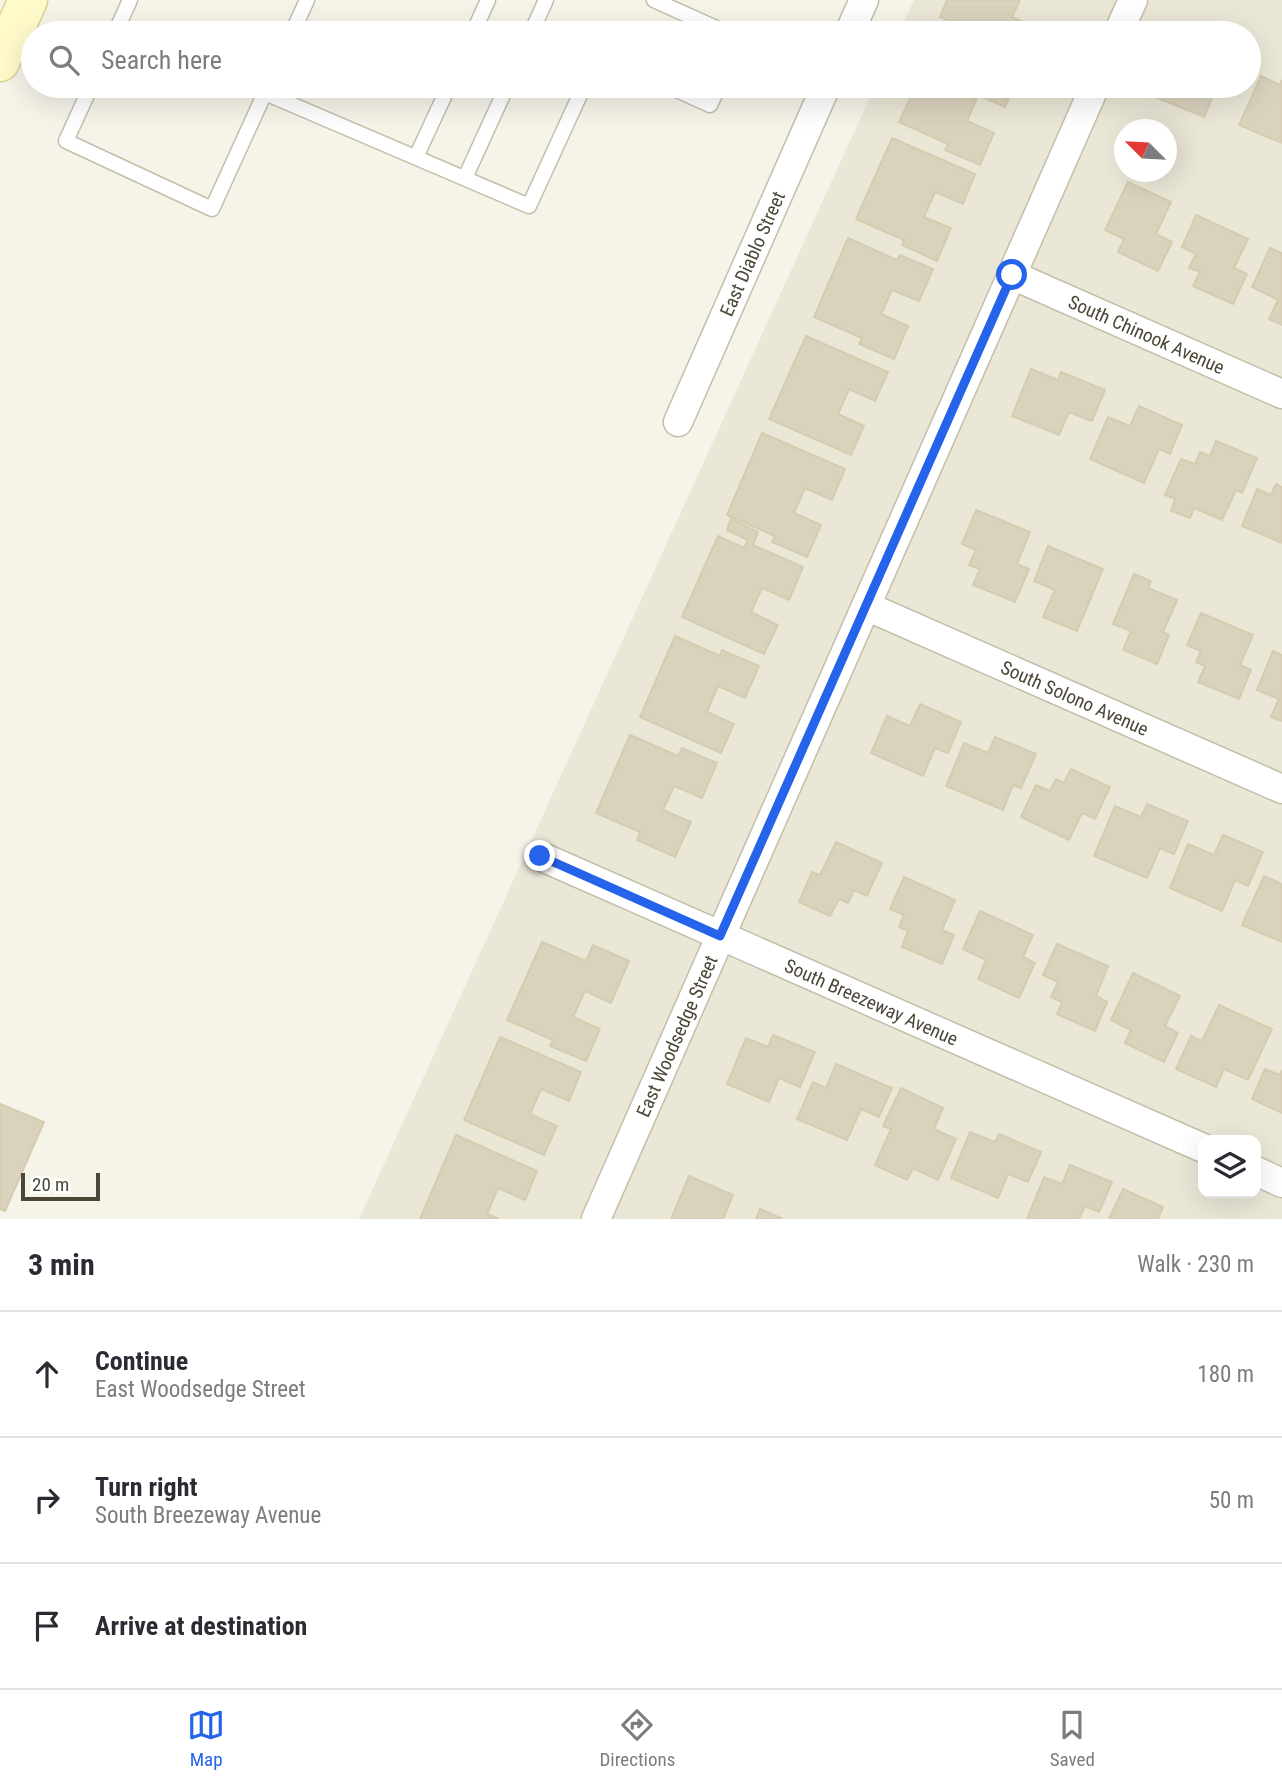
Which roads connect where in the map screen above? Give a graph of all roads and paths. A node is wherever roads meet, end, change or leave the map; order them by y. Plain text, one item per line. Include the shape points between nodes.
1 (28, 0) edge
2 (130, 0) edge
3 (307, 0) edge
4 (488, 0) edge
5 (546, 0) edge
6 (654, 0) edge
7 (864, 0) edge
8 (1133, 0) edge
9 (120, 21) edge
10 (297, 21) edge
11 (478, 21) edge
12 (536, 21) edge
13 (700, 21) edge
14 (854, 21) edge
15 (1123, 21) edge
16 (0, 62) edge
17 (86, 98) edge
18 (263, 98) edge
19 (287, 98) edge
20 (443, 98) edge
21 (502, 98) edge
22 (578, 98) edge
23 (695, 98) edge
24 (713, 98) edge
25 (821, 98) edge
26 (1090, 98) edge
27 (416, 157) junction
28 (465, 178) junction
29 (1012, 275) junction
30 (1282, 394) edge
31 (678, 422) dead end
32 (866, 606) junction
33 (1282, 789) edge
34 (540, 856) dead end
35 (720, 936) junction
36 (1198, 1146) edge
37 (1261, 1173) edge
38 (1282, 1183) edge
39 (596, 1219) edge

1 - 16 main road
2 - 9 lane
3 - 10 lane
4 - 11 lane
5 - 12 lane
6 - 13 lane
7 - 14 street
8 - 15 street
17 - 18 lane via 66,141 212,209
19 - 27 lane
20 - 27 lane
21 - 28 lane
22 - 28 lane via 528,206
23 - 24 lane via 710,105
25 - 31 street, East Diablo Street
26 - 29 street, East Woodsedge Street
27 - 28 lane
29 - 30 street, South Chinook Avenue
29 - 32 street, East Woodsedge Street
32 - 33 street, South Solono Avenue
32 - 35 street, East Woodsedge Street
34 - 35 street, South Breezeway Avenue
35 - 36 street, South Breezeway Avenue
35 - 39 street, East Woodsedge Street
37 - 38 street

